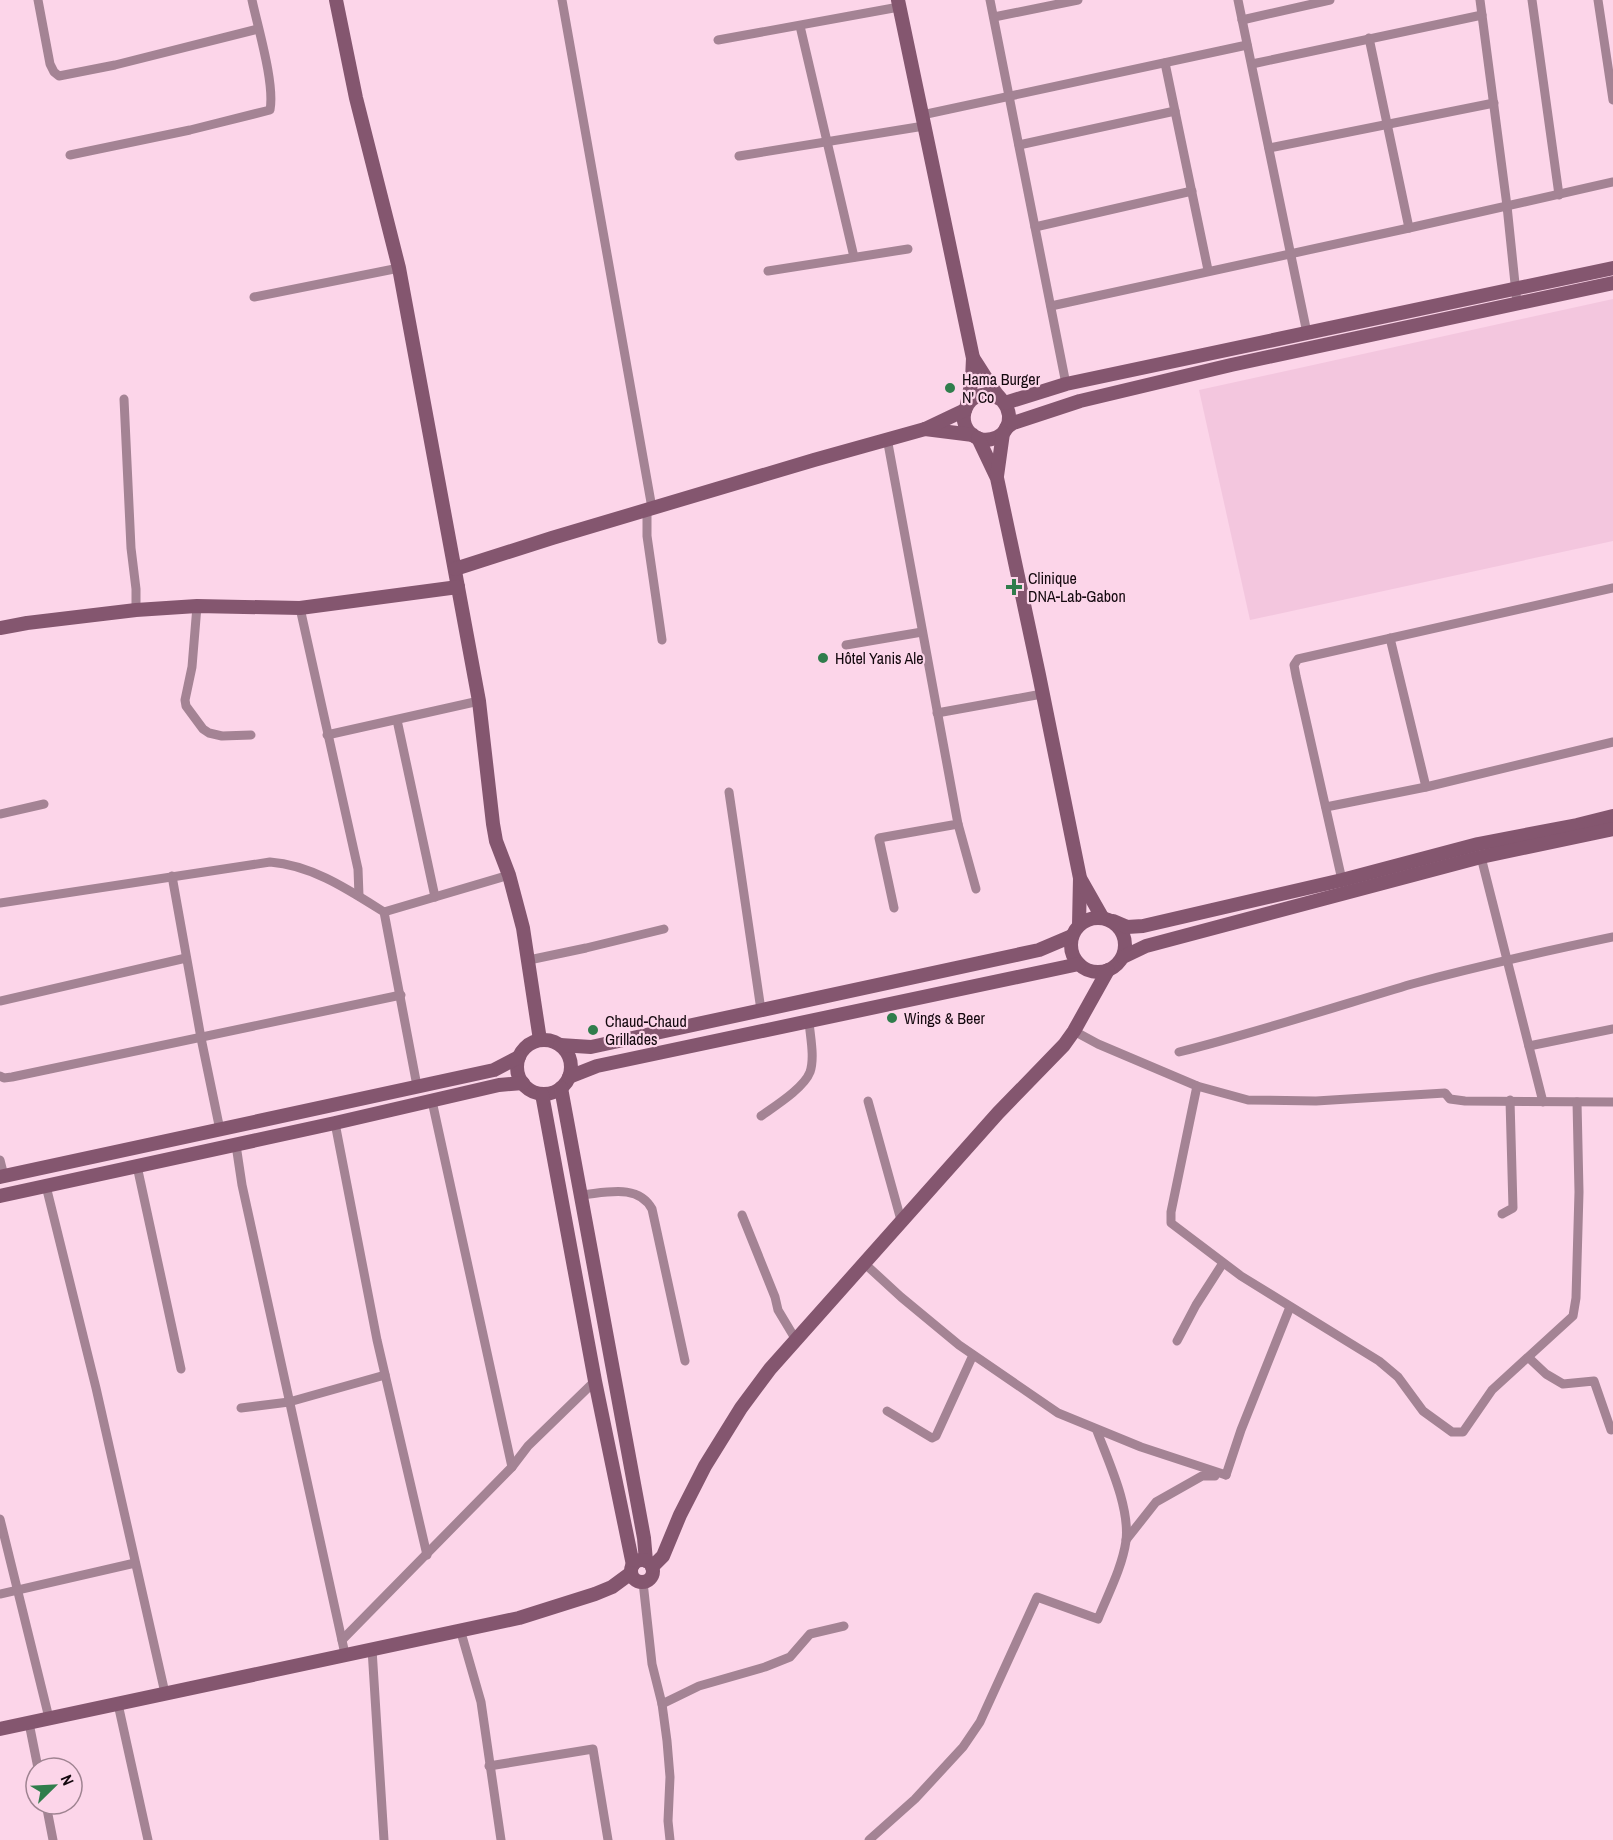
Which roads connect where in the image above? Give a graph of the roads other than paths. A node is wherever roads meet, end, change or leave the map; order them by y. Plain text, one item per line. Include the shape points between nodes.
1 (38, 0) edge
2 (252, 0) edge
3 (336, 0) edge
4 (562, 0) edge
5 (990, 0) edge
6 (1078, 0) edge
7 (1238, 0) edge
8 (1330, 0) edge
9 (1480, 0) edge
10 (1532, 0) edge
11 (1598, 0) edge
12 (899, 3) edge
13 (1482, 15) junction
14 (994, 17) junction
15 (1242, 20) junction
16 (800, 26) junction
17 (258, 29) junction
18 (1369, 39) junction
19 (718, 40) dead end
20 (1247, 45) junction
21 (1165, 63) junction
22 (1252, 64) junction
23 (1010, 96) junction
24 (1613, 100) edge
25 (1494, 103) junction
26 (1175, 111) junction
27 (923, 120) junction
28 (1387, 125) junction
29 (827, 142) junction
30 (1019, 145) junction
31 (1269, 148) junction
32 (70, 155) dead end
33 (739, 156) dead end
34 (1613, 182) edge
35 (1192, 191) junction
36 (1558, 195) junction
37 (1507, 206) junction
38 (1035, 227) junction
39 (1409, 228) junction
40 (908, 249) dead end
41 (1291, 253) junction
42 (854, 256) junction
43 (399, 268) junction
44 (1613, 268) edge
45 (1208, 270) junction
46 (768, 272) dead end
47 (1613, 283) edge
48 (1517, 296) junction
49 (255, 297) dead end
50 (1051, 306) junction
51 (1307, 333) junction
52 (973, 358) junction
53 (1066, 384) junction
54 (124, 399) dead end
55 (1002, 401) junction
56 (966, 407) junction
57 (925, 429) junction
58 (1004, 431) junction
59 (976, 437) junction
60 (887, 438) junction
61 (997, 478) junction
62 (650, 509) junction
63 (455, 569) junction
64 (458, 587) junction
65 (1613, 588) edge
66 (197, 606) junction
67 (300, 608) junction
68 (136, 609) junction
69 (0, 628) edge
70 (922, 632) junction
71 (1390, 638) junction
72 (662, 640) dead end
73 (846, 645) dead end
74 (1042, 694) junction
75 (479, 701) junction
76 (937, 713) junction
77 (397, 720) junction
78 (251, 735) dead end
79 (327, 735) junction
80 (1613, 742) edge
81 (1426, 787) junction
82 (729, 792) dead end
83 (44, 804) dead end
84 (1326, 807) junction
85 (0, 814) edge
86 (1613, 816) edge
87 (958, 824) junction
88 (1613, 830) edge
89 (1481, 857) junction
90 (509, 875) junction
91 (172, 876) junction
92 (1080, 878) junction
93 (1342, 880) junction
94 (976, 889) dead end
95 (360, 896) junction
96 (435, 897) junction
97 (0, 903) edge
98 (894, 909) dead end
99 (384, 912) junction
100 (1107, 919) junction
101 (664, 929) dead end
102 (1076, 930) junction
103 (1613, 937) edge
104 (1123, 957) junction
105 (186, 958) junction
106 (1508, 959) junction
107 (529, 960) junction
108 (1079, 964) junction
109 (1108, 970) junction
110 (401, 995) junction
111 (0, 1001) edge
112 (761, 1010) junction
113 (809, 1020) junction
114 (1613, 1029) edge
115 (1074, 1031) junction
116 (201, 1038) junction
117 (540, 1040) junction
118 (560, 1045) junction
119 (1529, 1046) junction
120 (1179, 1052) dead end
121 (519, 1057) junction
122 (0, 1076) edge
123 (565, 1082) junction
124 (522, 1083) junction
125 (417, 1086) junction
126 (1197, 1086) junction
127 (542, 1094) junction
128 (1510, 1100) junction
129 (432, 1101) junction
130 (868, 1101) dead end
131 (1543, 1102) junction
132 (1578, 1102) junction
133 (1613, 1102) edge
134 (761, 1116) dead end
135 (335, 1123) junction
136 (220, 1130) junction
137 (237, 1145) junction
138 (0, 1161) edge
139 (137, 1166) junction
140 (2, 1176) edge
141 (46, 1186) junction
142 (581, 1195) junction
143 (0, 1196) edge
144 (1502, 1214) dead end
145 (742, 1215) dead end
146 (902, 1220) junction
147 (864, 1263) junction
148 (1223, 1263) junction
149 (1290, 1307) junction
150 (796, 1340) junction
151 (1177, 1341) dead end
152 (974, 1355) junction
153 (1529, 1358) junction
154 (685, 1361) dead end
155 (181, 1369) dead end
156 (385, 1375) junction
157 (595, 1381) junction
158 (289, 1402) junction
159 (240, 1408) dead end
160 (887, 1411) dead end
161 (1097, 1431) junction
162 (1611, 1431) dead end
163 (512, 1467) junction
164 (1226, 1475) junction
165 (0, 1519) edge
166 (1126, 1540) junction
167 (427, 1555) junction
168 (135, 1563) junction
169 (649, 1564) junction
170 (632, 1569) junction
171 (643, 1582) junction
172 (17, 1591) junction
173 (0, 1594) edge
174 (844, 1626) dead end
175 (460, 1629) junction
176 (342, 1640) junction
177 (372, 1649) junction
178 (345, 1654) junction
179 (165, 1694) junction
180 (118, 1704) junction
181 (662, 1704) junction
182 (49, 1718) junction
183 (29, 1723) junction
184 (0, 1729) edge
185 (36, 1756) edge
186 (489, 1766) junction
187 (48, 1816) edge
188 (53, 1840) edge
189 (148, 1840) edge
190 (384, 1840) edge
191 (501, 1840) edge
192 (608, 1840) edge
193 (670, 1840) edge
194 (869, 1840) edge

1 - 17 street via 50,64 59,76
2 - 17 street
3 - 43 street
4 - 62 street
5 - 14 street
6 - 14 street
7 - 15 street
8 - 15 street
9 - 13 street
10 - 36 street
11 - 24 street
12 - 16 street
12 - 27 street
13 - 18 street
13 - 25 street
14 - 23 street
15 - 20 street
16 - 19 street
16 - 29 street
17 - 32 street via 270,110
18 - 22 street
18 - 28 street
20 - 21 street
20 - 22 street
21 - 23 street
21 - 26 street
22 - 31 street
23 - 27 street
23 - 30 street
25 - 28 street
25 - 37 street
26 - 30 street
26 - 35 street
27 - 29 street
27 - 52 street
28 - 31 street
28 - 39 street
29 - 33 street
29 - 42 street
30 - 38 street
31 - 41 street
34 - 36 street
35 - 38 street
35 - 45 street
36 - 37 street
37 - 39 street
37 - 48 street
38 - 50 street
39 - 41 street
40 - 42 street
41 - 45 street
41 - 51 street
42 - 46 street
43 - 49 street
43 - 63 street
44 - 48 street
45 - 50 street
47 - 48 street
48 - 51 street
48 - 58 street via 1080,401 1013,423
50 - 53 street
51 - 53 street
52 - 55 street
52 - 56 street
53 - 55 street
54 - 68 street
55 - 56 street via 982,394 971,399
55 - 58 street via 1009,415
56 - 57 street
56 - 59 street via 965,424
57 - 59 street
57 - 60 street
58 - 59 street via 991,440
58 - 61 street
59 - 61 street
60 - 62 street
60 - 70 street
61 - 74 street
62 - 63 street
62 - 72 street via 647,536
63 - 64 street
64 - 67 street
64 - 75 street
65 - 71 street
66 - 67 street
66 - 68 street
66 - 78 street via 186,706 209,733
67 - 79 street
68 - 69 street
70 - 73 street
70 - 76 street
71 - 81 street
71 - 84 street via 1308,656 1294,665
74 - 76 street
74 - 92 street
75 - 77 street
75 - 90 street via 493,824
76 - 87 street
77 - 79 street
77 - 96 street
79 - 95 street via 358,868
80 - 81 street
81 - 84 street
82 - 112 street
83 - 85 street
84 - 93 street
86 - 93 street via 1478,844
87 - 94 street
87 - 98 street via 879,838
88 - 89 street
89 - 104 street via 1146,946
89 - 106 street
90 - 96 street
90 - 107 street
91 - 95 street via 283,863 316,873
91 - 97 street
91 - 105 street
92 - 100 street
92 - 102 street
93 - 100 street via 1143,926 1127,927
95 - 99 street
96 - 99 street
99 - 110 street
100 - 102 street via 1090,918
100 - 104 street via 1122,931
101 - 107 street
102 - 108 street via 1072,951
102 - 112 street via 1039,950
103 - 106 street
104 - 109 street
105 - 111 street
105 - 116 street
106 - 119 street
106 - 120 street
107 - 117 street
108 - 109 street via 1093,971
108 - 113 street
109 - 115 street
110 - 116 street
110 - 125 street
112 - 118 street via 591,1047
113 - 123 street via 597,1066
113 - 134 street via 809,1074 793,1092
114 - 119 street
115 - 126 street
115 - 146 street
116 - 122 street
116 - 136 street
117 - 118 street
117 - 121 street via 527,1046
118 - 123 street via 570,1060
119 - 131 street
121 - 124 street via 517,1071
121 - 125 street via 494,1070
123 - 127 street via 552,1093
123 - 142 street
124 - 127 street
124 - 129 street
125 - 136 street
126 - 128 street via 1248,1100 1316,1101 1445,1093 1450,1100
126 - 148 street via 1170,1220
127 - 157 street
128 - 131 street
128 - 144 street via 1513,1208
129 - 135 street
129 - 163 street
130 - 146 street
131 - 132 street
132 - 133 street
132 - 153 street via 1579,1192 1573,1316
135 - 137 street
135 - 156 street
136 - 140 street
137 - 139 street
137 - 158 street via 242,1185
138 - 140 street
139 - 141 street
139 - 155 street
141 - 143 street
141 - 168 street
142 - 154 street via 627,1191 635,1193 652,1209
142 - 169 street
145 - 150 street via 778,1310
146 - 147 street
147 - 150 street
147 - 152 street
148 - 149 street
148 - 151 street
149 - 153 street via 1379,1361 1398,1377 1423,1411 1452,1432 1463,1432 1492,1390
149 - 164 street
150 - 169 street via 735,1418 705,1466 663,1556
152 - 160 street via 936,1436 932,1438
152 - 161 street via 1058,1413
153 - 162 street via 1563,1384 1594,1381
156 - 158 street
156 - 167 street
157 - 163 street via 528,1446
157 - 170 street
158 - 159 street
158 - 176 street
161 - 164 street
161 - 166 street via 1124,1511
163 - 167 street
164 - 166 street via 1202,1476 1156,1502
165 - 172 street
166 - 194 street via 1098,1619 1037,1597 980,1722 963,1747 915,1799
167 - 176 street
168 - 172 street
168 - 179 street
169 - 170 street via 639,1560
169 - 171 street via 650,1578
170 - 171 street via 635,1580
170 - 175 street via 612,1587 571,1602 519,1618
171 - 181 street via 652,1664
172 - 173 street
172 - 182 street
174 - 181 street via 810,1634 790,1657 699,1686
175 - 177 street
175 - 186 street via 481,1702
176 - 178 street
177 - 178 street
177 - 190 street
178 - 179 street
179 - 180 street
180 - 182 street
180 - 189 street
181 - 193 street via 670,1777
182 - 183 street
183 - 184 street
183 - 185 street
186 - 191 street
186 - 192 street via 592,1749
187 - 188 street

